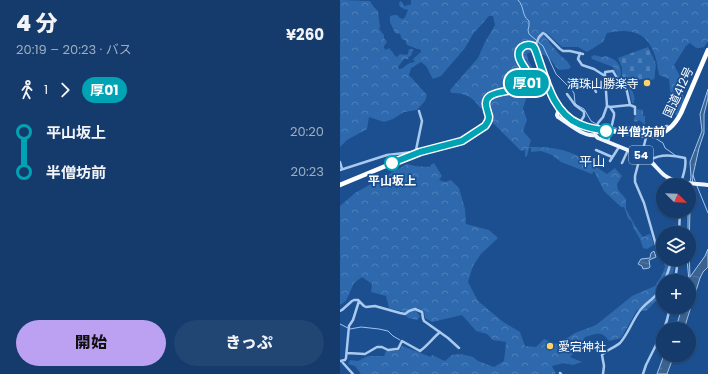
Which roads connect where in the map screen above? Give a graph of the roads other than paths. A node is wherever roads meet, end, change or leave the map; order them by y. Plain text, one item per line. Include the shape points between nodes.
1 (708, 50) edge
2 (538, 51) junction
3 (605, 76) junction
4 (567, 94) dead end
5 (630, 105) junction
6 (609, 107) junction
7 (559, 109) junction
8 (419, 111) dead end
9 (635, 114) dead end
10 (579, 124) junction
11 (597, 126) junction
12 (626, 126) dead end
13 (670, 128) junction
14 (611, 130) junction
15 (647, 131) junction
16 (595, 135) junction
17 (608, 142) junction
18 (619, 146) junction
19 (596, 150) dead end
20 (628, 150) junction
21 (417, 153) junction
22 (641, 155) junction
23 (612, 157) junction
24 (650, 160) junction
25 (610, 161) dead end
26 (622, 161) dead end
27 (340, 162) edge
28 (341, 170) edge
29 (669, 178) edge
30 (682, 178) edge
31 (696, 184) edge
32 (340, 185) edge
33 (708, 185) edge
34 (656, 245) edge
35 (656, 296) edge
36 (359, 301) junction
37 (340, 310) edge
38 (440, 332) junction
39 (656, 344) edge
40 (459, 348) dead end
41 (347, 354) junction
42 (341, 361) edge
43 (353, 374) edge
44 (603, 374) edge
45 (643, 374) edge

1 - 13 highway, 国道412号 via 681,113
2 - 3 street via 537,42 540,35 544,34 563,51 581,54 578,59 582,66 594,69
2 - 7 highway, 国道412号
2 - 21 highway via 529,44 520,49 519,58 527,70 528,81 522,88 488,98 486,104 489,118 485,126 462,141
3 - 5 street via 605,72 613,72 626,87
3 - 6 street
4 - 10 street via 585,111
5 - 6 street
5 - 9 street via 635,107
6 - 11 street
6 - 14 street via 614,115
7 - 10 highway, 国道412号
7 - 16 main road, 54 via 558,117 580,132
8 - 21 street via 422,121
10 - 11 highway, 国道412号
11 - 14 highway, 国道412号
11 - 16 main road
12 - 15 street
13 - 14 highway, 国道412号, bridge via 654,136
13 - 15 street via 667,126
14 - 17 street
15 - 22 street
16 - 17 main road, 54
17 - 18 main road, 54
18 - 20 main road, 54
18 - 23 street
19 - 23 street
20 - 22 main road, 54
20 - 26 street
21 - 28 street via 387,155
21 - 32 highway
22 - 24 main road, 54
22 - 34 street via 635,182
23 - 25 street
24 - 29 main road, 54
24 - 30 street via 663,156 685,158
27 - 28 street
31 - 33 main road, 54
35 - 44 street via 641,309 621,341 603,353
36 - 37 street via 354,300
36 - 38 street via 364,306 377,306 405,314 415,310 422,312 424,321
36 - 41 street via 349,326
38 - 40 street
38 - 41 street via 420,351 402,341 398,349 377,347 365,354
39 - 45 street
41 - 42 street via 346,359
42 - 43 street

